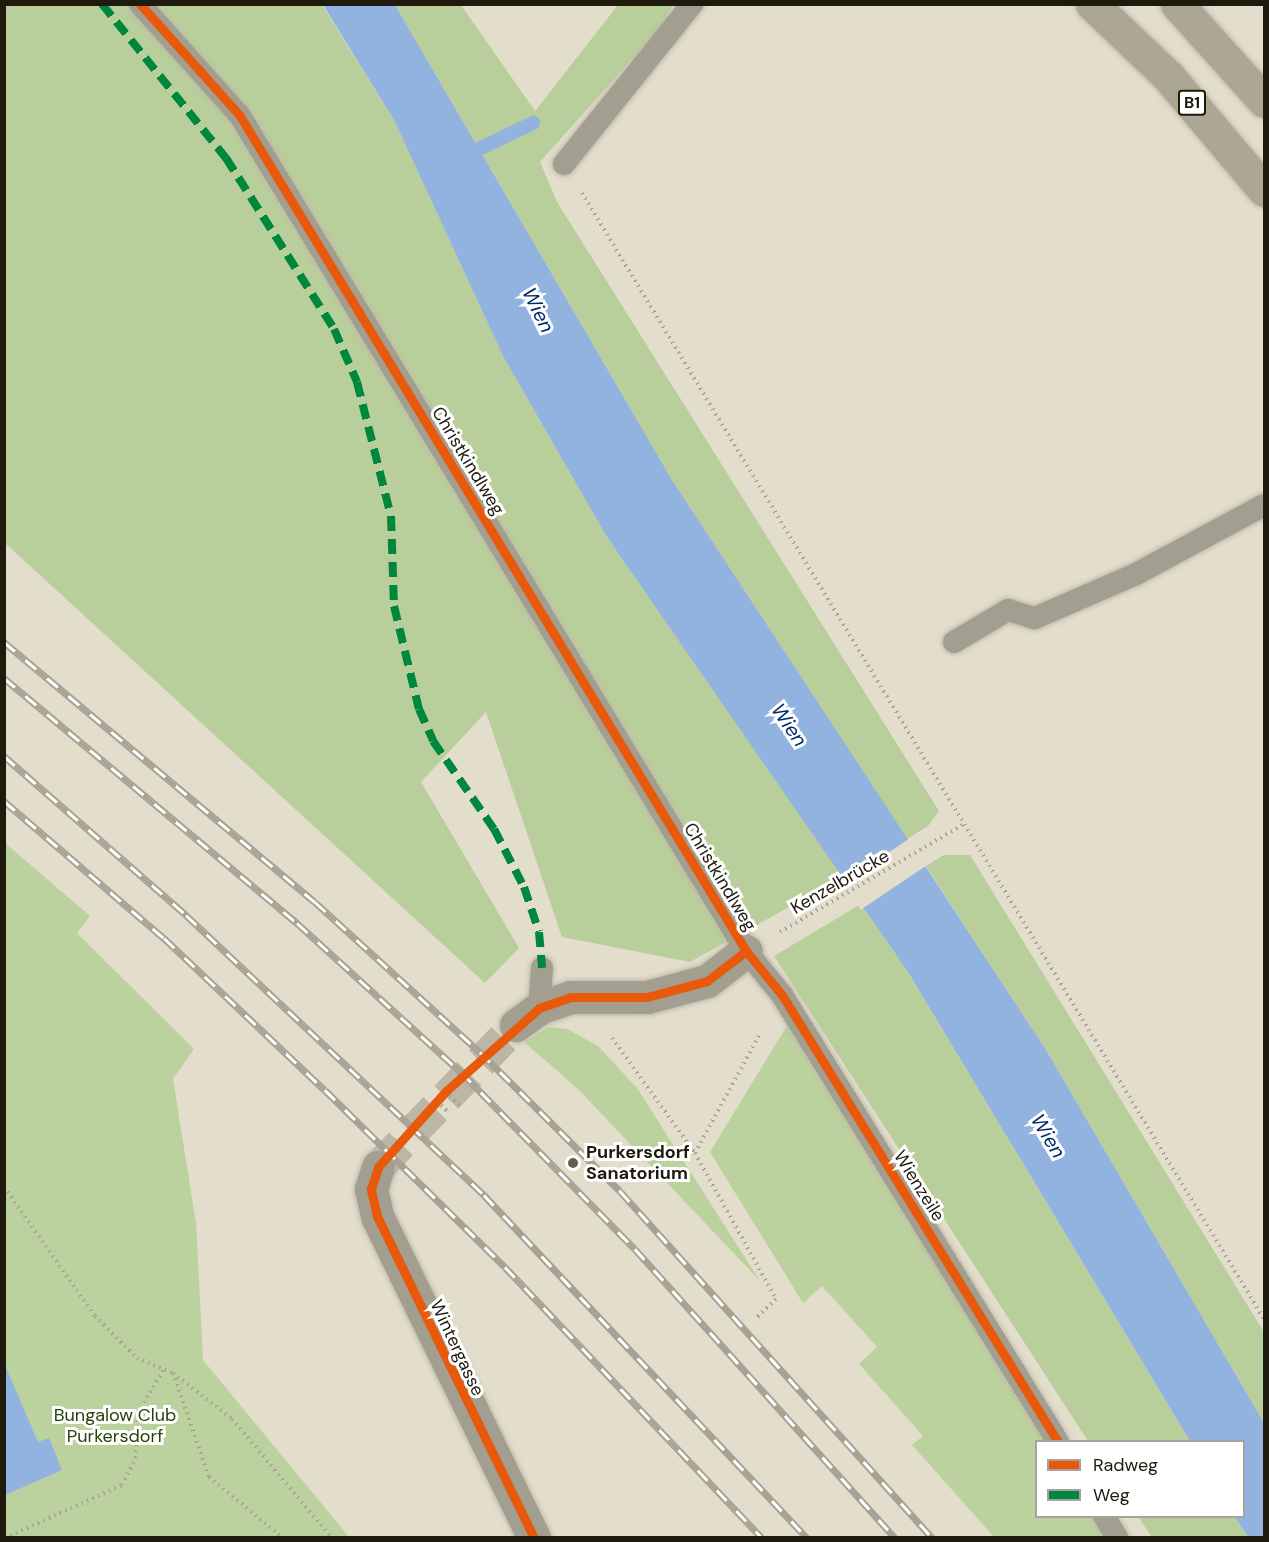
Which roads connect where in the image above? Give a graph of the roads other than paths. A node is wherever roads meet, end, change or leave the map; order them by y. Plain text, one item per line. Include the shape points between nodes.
1 (140, 4) edge
2 (692, 4) edge
3 (1092, 4) edge
4 (1177, 4) edge
5 (1264, 101) edge
6 (564, 164) road end
7 (1264, 190) edge
8 (1264, 505) edge
9 (954, 642) dead end
10 (746, 951) junction
11 (542, 968) dead end
12 (527, 1016) joint
13 (378, 1167) tunnel mouth
14 (1057, 1440) edge
15 (1105, 1518) edge
16 (534, 1538) edge
17 (1117, 1538) edge

1 - 10 lane, Christkindlweg via 240,116
2 - 6 lane
3 - 7 main road, B1 via 1168,76
4 - 5 main road
8 - 9 lane via 1126,578 1035,618 1008,610
10 - 12 street via 706,981 647,997 571,997
10 - 14 lane, Wienzeile via 782,995
11 - 12 lane
13 - 16 street, Wintergasse via 371,1189 376,1216
15 - 17 lane

